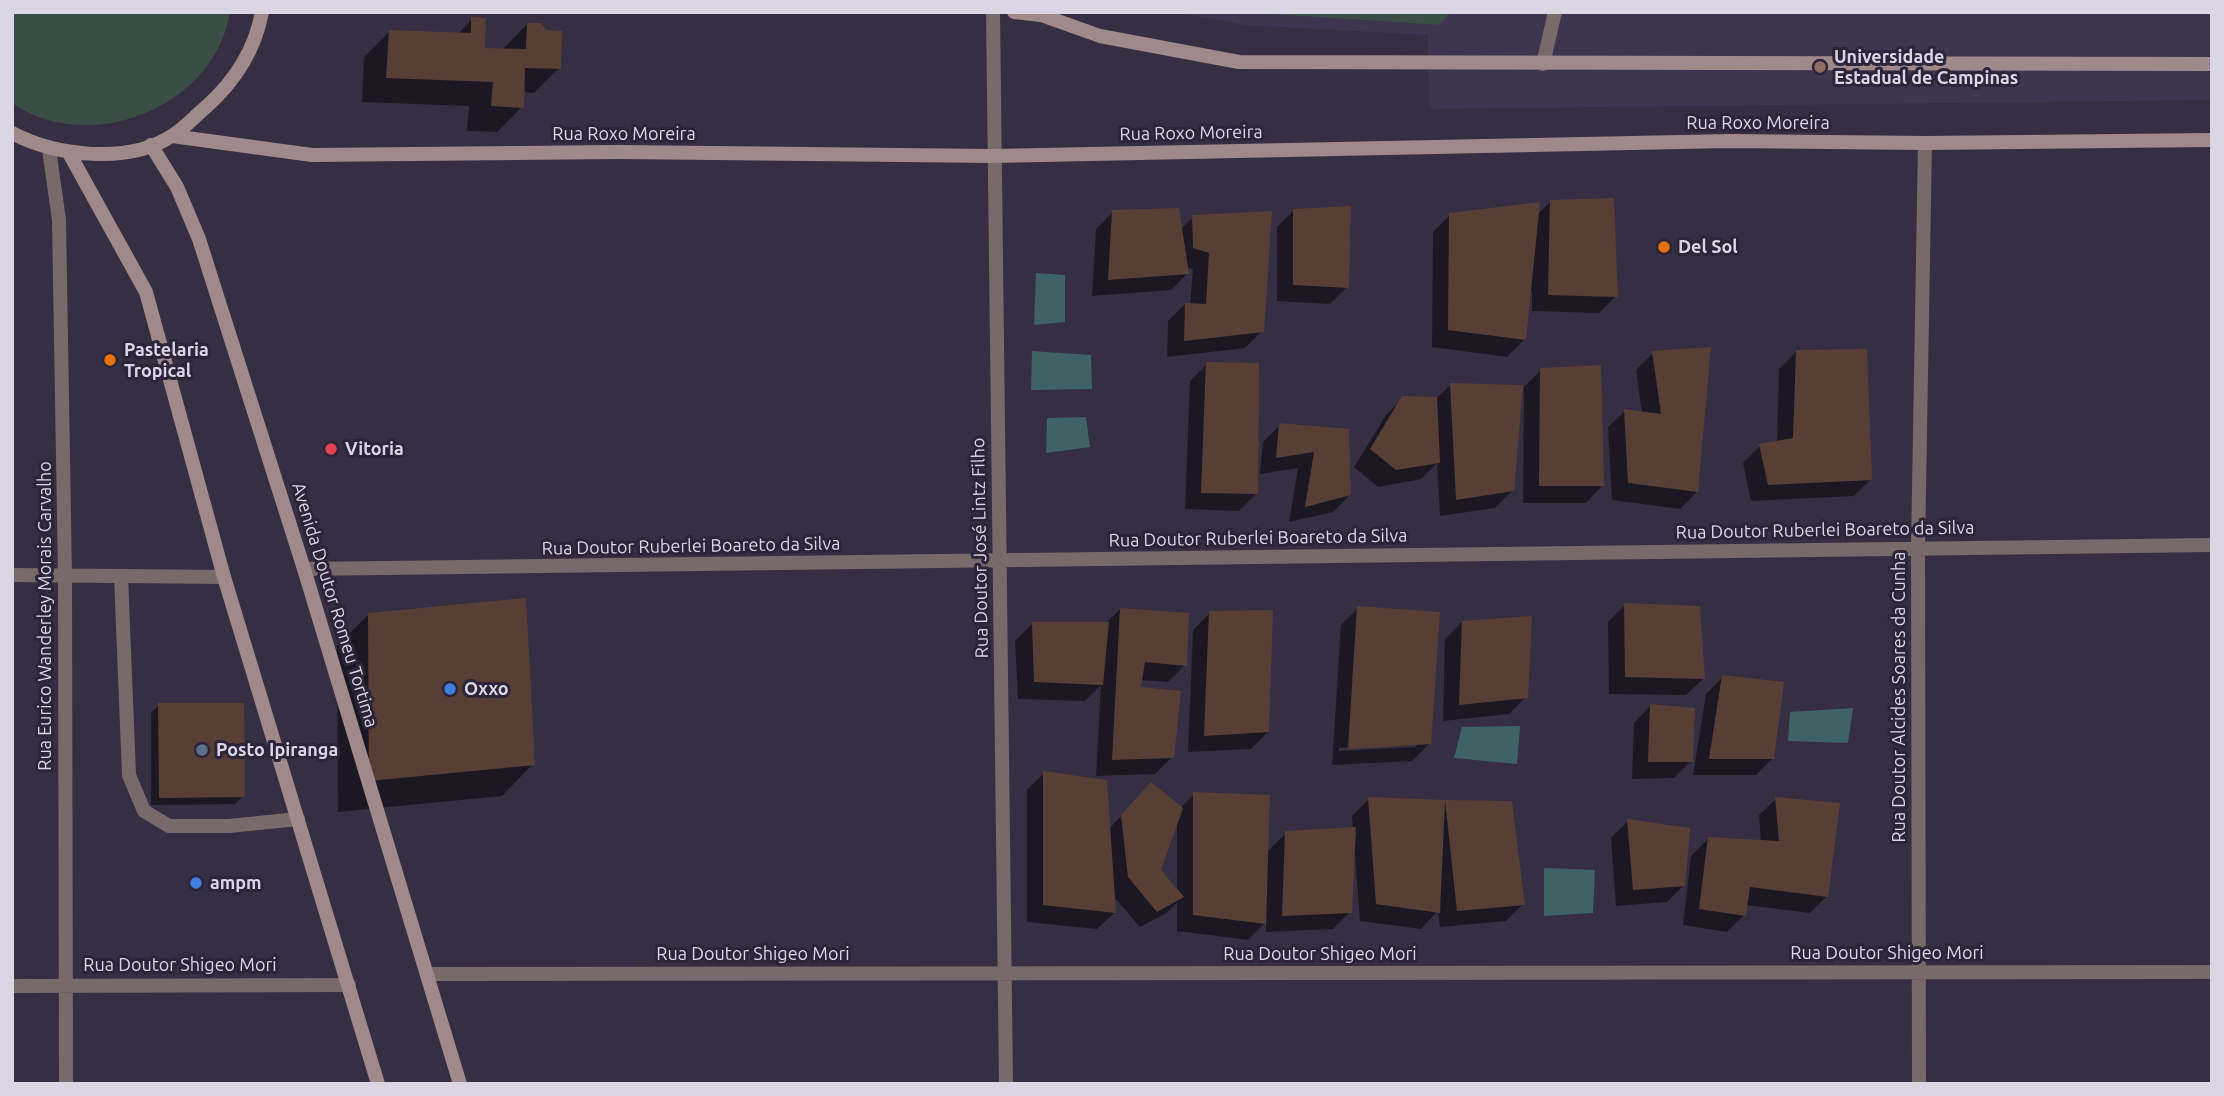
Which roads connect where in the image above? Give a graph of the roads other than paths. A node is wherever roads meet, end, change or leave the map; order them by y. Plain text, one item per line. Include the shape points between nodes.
1 (262, 12) edge
2 (993, 12) edge
3 (1014, 12) edge
4 (1555, 12) edge
5 (1543, 64) junction
6 (2212, 64) edge
7 (12, 133) edge
8 (172, 136) junction
9 (2212, 140) edge
10 (1925, 143) junction
11 (151, 145) junction
12 (49, 149) junction
13 (69, 153) junction
14 (993, 156) junction
15 (2212, 545) edge
16 (1918, 547) junction
17 (1000, 562) junction
18 (304, 569) junction
19 (12, 575) edge
20 (65, 575) junction
21 (121, 576) junction
22 (224, 577) junction
23 (298, 819) junction
24 (1918, 972) junction
25 (2212, 972) edge
26 (1005, 973) junction
27 (427, 974) junction
28 (65, 984) junction
29 (349, 985) junction
30 (12, 986) edge
31 (66, 1084) edge
32 (377, 1084) edge
33 (460, 1084) edge
34 (1006, 1084) edge
35 (1919, 1084) edge

1 - 8 main road via 257,39 223,92
2 - 14 street, Rua Doutor José Lintz Filho
3 - 5 main road via 1041,15 1100,36 1239,62
4 - 5 street
5 - 6 main road
7 - 12 main road
8 - 11 main road
8 - 14 main road, Rua Roxo Moreira via 312,155
9 - 10 main road, Rua Roxo Moreira
10 - 14 main road, Rua Roxo Moreira via 1730,141
10 - 16 street, Rua Doutor Alcides Soares da Cunha
11 - 13 main road via 111,154
11 - 18 main road, Avenida Doutor Romeu Tortima via 177,187 200,239
12 - 13 main road
12 - 20 street, Rua Eurico Wanderley Morais Carvalho via 59,220
13 - 22 main road via 146,292
14 - 17 street, Rua Doutor José Lintz Filho
15 - 16 street, Rua Doutor Ruberlei Boareto da Silva
16 - 17 street, Rua Doutor Ruberlei Boareto da Silva
16 - 24 street, Rua Doutor Alcides Soares da Cunha
17 - 18 street, Rua Doutor Ruberlei Boareto da Silva
17 - 26 street, Rua Doutor José Lintz Filho
18 - 27 main road, Avenida Doutor Romeu Tortima
19 - 20 street
20 - 21 street
20 - 28 street, Rua Eurico Wanderley Morais Carvalho
21 - 22 street
21 - 23 street via 129,775 144,811 169,826 229,827
22 - 23 main road
23 - 29 main road
24 - 25 street, Rua Doutor Shigeo Mori
24 - 26 street, Rua Doutor Shigeo Mori
24 - 35 street, Rua Doutor Alcides Soares da Cunha
26 - 27 street, Rua Doutor Shigeo Mori
26 - 34 street, Rua Doutor José Lintz Filho
27 - 33 main road, Avenida Doutor Romeu Tortima
28 - 29 street, Rua Doutor Shigeo Mori
28 - 30 street, Rua Doutor Shigeo Mori
28 - 31 street, Rua Eurico Wanderley Morais Carvalho
29 - 32 main road

